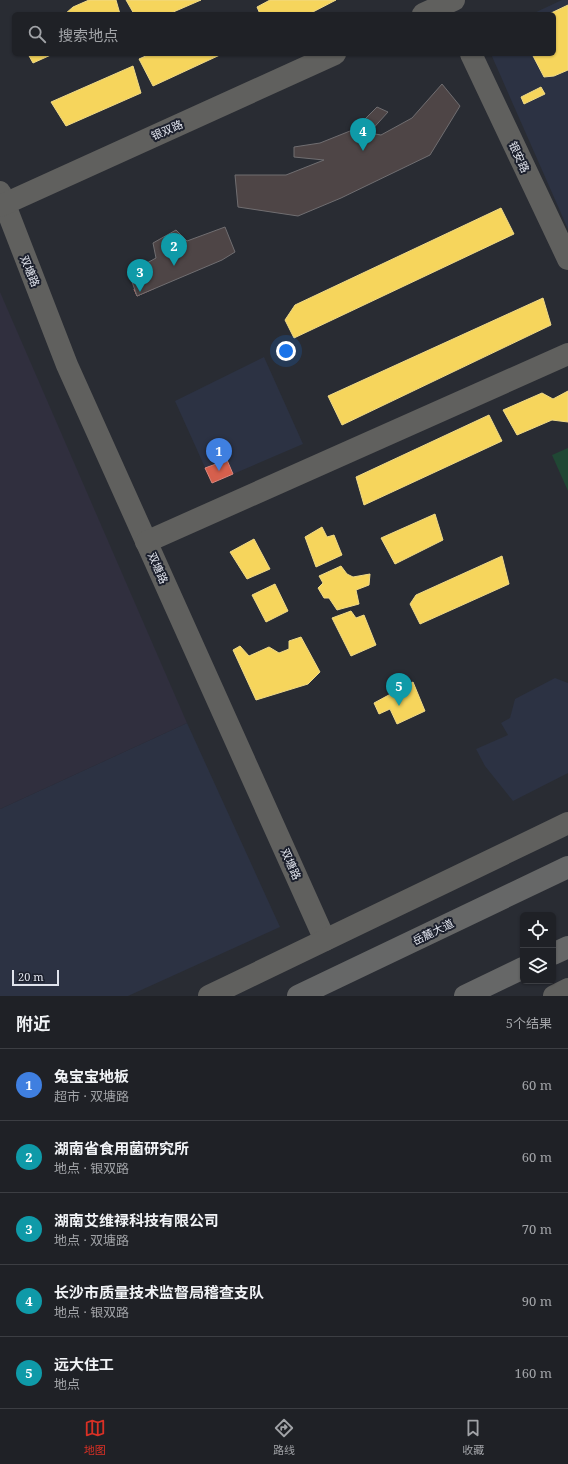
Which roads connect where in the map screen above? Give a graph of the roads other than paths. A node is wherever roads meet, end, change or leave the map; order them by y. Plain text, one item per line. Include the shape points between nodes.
1 (450, 6) edge
2 (430, 12) edge
3 (330, 56) edge
4 (472, 56) edge
5 (1, 201) edge
6 (568, 260) edge
7 (568, 354) edge
8 (146, 542) junction
9 (568, 823) edge
10 (568, 867) edge
11 (325, 940) junction
12 (568, 947) edge
13 (556, 953) edge
14 (520, 969) edge
15 (568, 989) edge
16 (209, 996) edge
17 (298, 996) edge
18 (465, 996) edge
19 (554, 996) edge

1 - 2 street
3 - 5 street, 银双路
4 - 6 street, 银安路
5 - 8 street, 双塘路 via 67,365
7 - 8 street
8 - 11 street, 双塘路
9 - 11 street
10 - 17 highway, 岳麓大道
11 - 16 street
12 - 13 highway
14 - 18 highway
15 - 19 street

